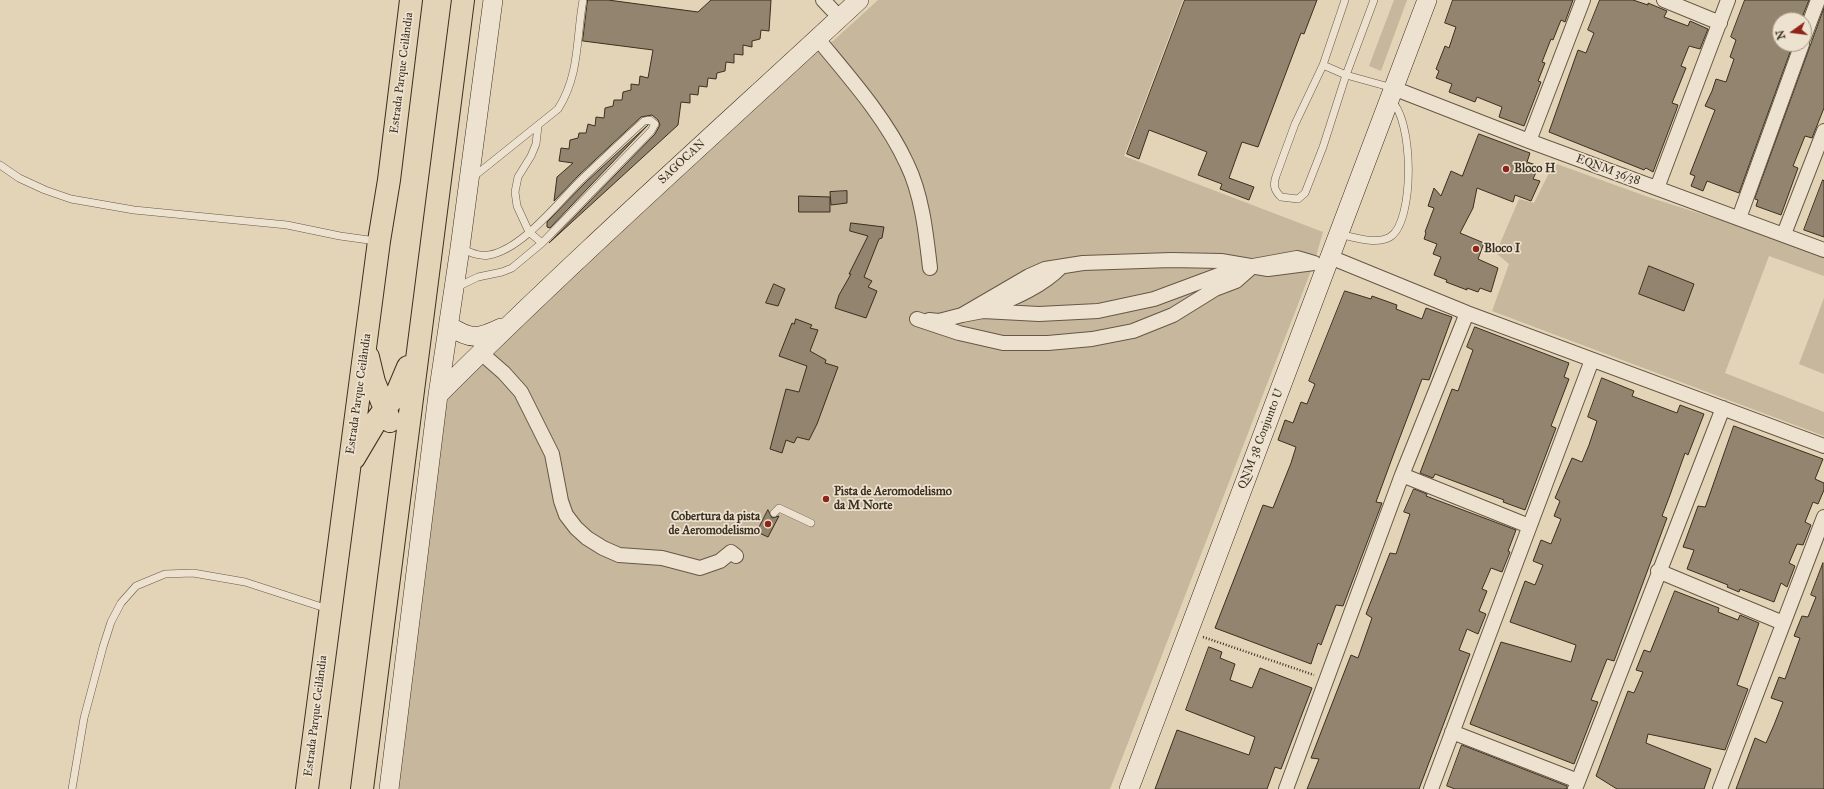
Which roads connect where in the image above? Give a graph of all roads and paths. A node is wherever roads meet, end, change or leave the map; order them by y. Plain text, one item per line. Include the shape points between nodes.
1 (411, 0) edge
2 (463, 0) edge
3 (493, 0) edge
4 (583, 0) edge
5 (823, 0) edge
6 (859, 0) edge
7 (1345, 0) edge
8 (1374, 0) edge
9 (1427, 0) edge
10 (1583, 0) edge
11 (1665, 0) edge
12 (1728, 0) edge
13 (1818, 0) edge
14 (1812, 16) edge
15 (840, 18) junction
16 (1720, 23) junction
17 (817, 38) junction
18 (1799, 52) edge
19 (1323, 65) junction
20 (1346, 75) junction
21 (1391, 94) junction
22 (538, 126) junction
23 (1824, 131) edge
24 (1529, 141) junction
25 (0, 165) edge
26 (469, 181) junction
27 (1657, 188) junction
28 (1738, 218) junction
29 (529, 232) junction
30 (1338, 234) junction
31 (1784, 234) junction
32 (379, 242) junction
33 (542, 243) junction
34 (460, 248) junction
35 (1824, 250) edge
36 (1330, 257) junction
37 (1063, 266) junction
38 (1253, 266) junction
39 (930, 268) dead end
40 (454, 288) junction
41 (983, 311) junction
42 (1467, 313) junction
43 (962, 315) junction
44 (508, 325) junction
45 (449, 326) junction
46 (419, 335) junction
47 (366, 342) junction
48 (480, 352) junction
49 (1592, 360) junction
50 (438, 395) junction
51 (1723, 408) junction
52 (386, 410) junction
53 (1824, 446) edge
54 (349, 468) junction
55 (402, 472) junction
56 (1402, 475) junction
57 (774, 513) dead end
58 (1824, 517) edge
59 (811, 523) dead end
60 (1529, 526) junction
61 (736, 556) dead end
62 (1658, 571) junction
63 (330, 609) junction
64 (1783, 623) junction
65 (1188, 632) junction
66 (1326, 680) junction
67 (1452, 732) junction
68 (1576, 785) edge
69 (72, 789) edge
70 (307, 789) edge
71 (362, 789) edge
72 (389, 789) edge
73 (1129, 789) edge
74 (1286, 789) edge
75 (1431, 789) edge
76 (1720, 789) edge

1 - 32 highway, Estrada Parque Ceilândia
2 - 46 highway
3 - 26 street
4 - 22 lane via 573,77 567,95 558,109
5 - 15 street
6 - 15 street, SAGOCAN
7 - 19 lane
8 - 20 lane
9 - 21 street, QNM 38 Conjunto U
10 - 24 street
11 - 16 street
12 - 16 street
13 - 14 street
15 - 17 street, SAGOCAN
16 - 27 street
17 - 39 street via 891,134 908,165 926,232
17 - 44 street, SAGOCAN
18 - 28 street
19 - 20 lane
19 - 20 lane via 1276,176 1275,191 1281,197 1298,199 1305,193
20 - 21 lane
21 - 24 street, EQNM 36/38
21 - 30 street, QNM 38 Conjunto U
21 - 30 lane via 1401,112 1409,154 1408,183 1402,221 1397,231 1383,240 1360,239
22 - 26 lane
22 - 29 lane via 536,144 518,177 514,192 517,206
23 - 31 street
24 - 27 street, EQNM 36/38
25 - 32 lane via 19,178 71,198 134,210 287,225
26 - 34 street
27 - 28 street, EQNM 36/38
28 - 31 street, EQNM 36/38
29 - 33 lane
29 - 33 lane via 644,122 650,120 655,124
29 - 34 lane via 506,249 491,255 480,256
30 - 36 street, QNM 38 Conjunto U
31 - 35 street, EQNM 36/38
32 - 47 highway, Estrada Parque Ceilândia
33 - 40 lane via 512,268 478,277
34 - 40 street
36 - 42 street
36 - 65 street, QNM 38 Conjunto U
37 - 38 street via 1171,260 1221,261
37 - 41 street via 1052,276 1025,292
37 - 43 street via 1045,269 1029,276
38 - 41 street via 1232,270 1154,299 1098,311 1039,314
38 - 43 street via 1236,280 1215,289 1173,315 1133,331 1092,339 1048,343 1003,343 959,333 917,319 938,321
40 - 45 street
41 - 43 street
42 - 49 street
42 - 56 street
44 - 45 street, SAGOCAN via 486,336 473,338
44 - 48 street, SAGOCAN
45 - 50 street
46 - 52 highway via 406,374
46 - 55 highway
47 - 52 highway via 374,382
47 - 54 highway, Estrada Parque Ceilândia
48 - 50 street, SAGOCAN
48 - 61 street via 521,392 552,454 566,515 587,538 619,555 662,558 700,568 720,561 731,552
49 - 51 street
49 - 60 street
50 - 72 street
51 - 53 street
51 - 62 street
52 - 54 highway via 376,421
52 - 55 highway via 397,443
54 - 63 highway, Estrada Parque Ceilândia
55 - 71 highway
56 - 60 street
56 - 66 street
57 - 59 lane via 779,508
58 - 64 street
60 - 67 street
62 - 64 street
62 - 68 street
63 - 69 lane via 244,582 193,573 165,574 136,586 121,603 111,622 103,647 84,718
63 - 70 highway, Estrada Parque Ceilândia
64 - 76 street
65 - 66 path
65 - 73 street, QNM 38 Conjunto U
66 - 74 street
67 - 68 street
67 - 75 street

